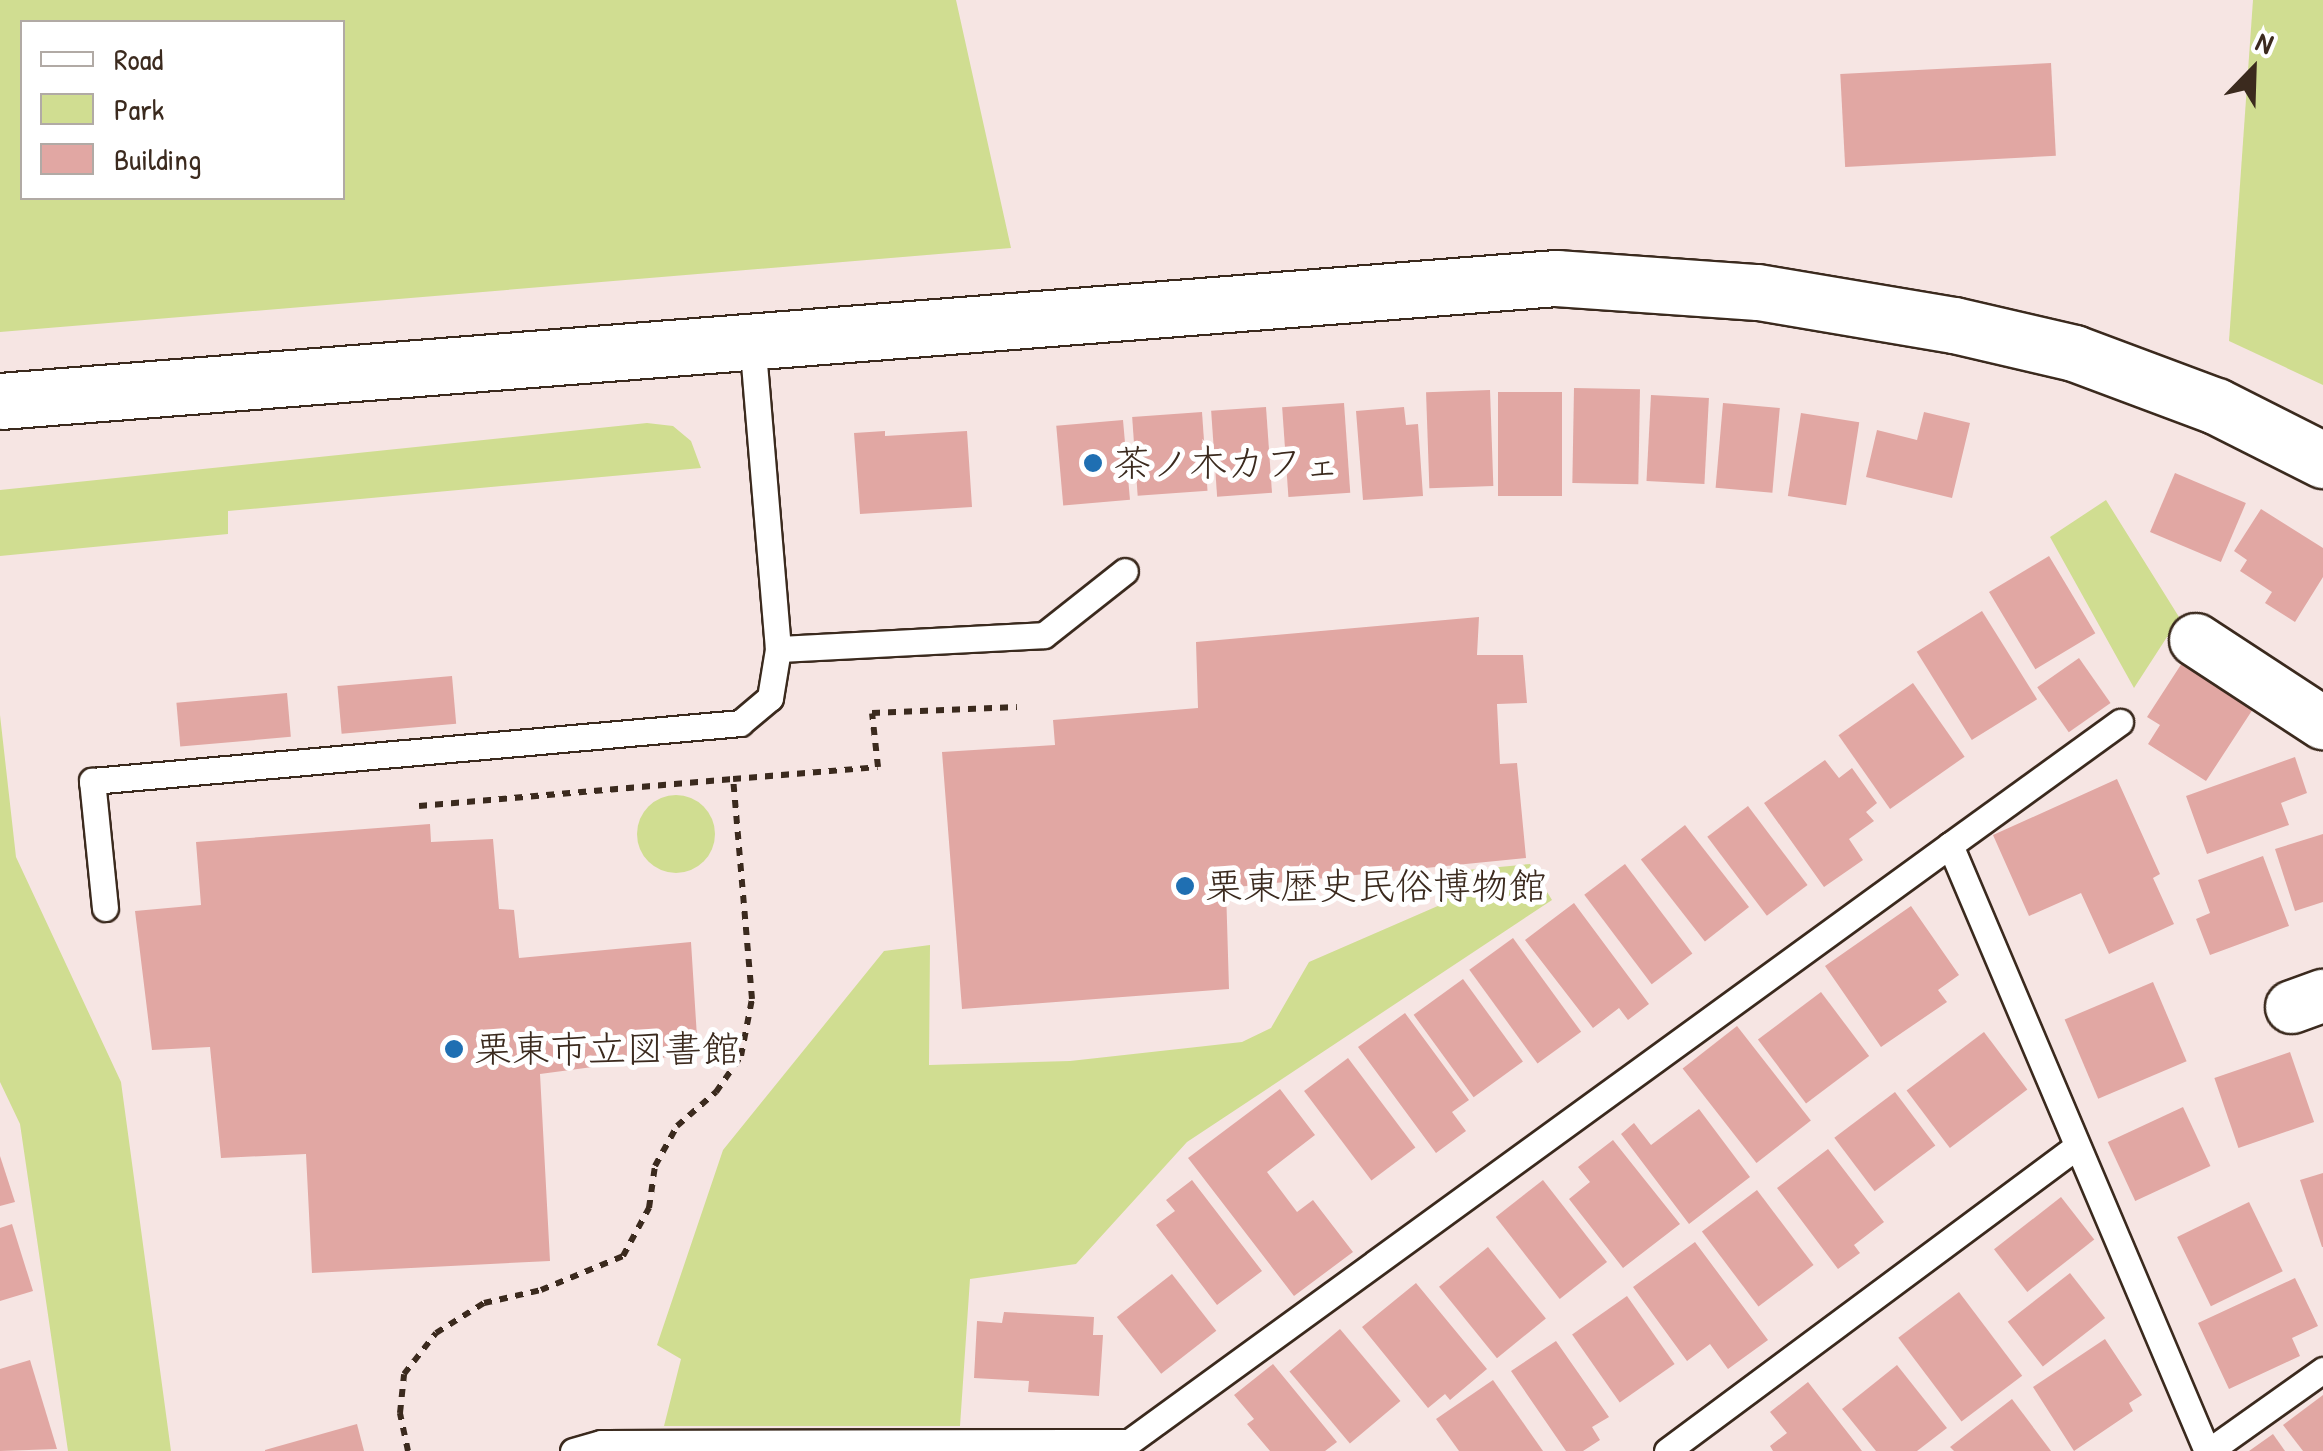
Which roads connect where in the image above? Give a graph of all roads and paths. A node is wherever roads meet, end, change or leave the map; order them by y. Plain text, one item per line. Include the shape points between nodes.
1 (752, 341) junction
2 (0, 401) edge
3 (2323, 460) edge
4 (1125, 571) dead end
5 (2196, 640) dead end
6 (778, 649) junction
7 (1017, 707) dead end
8 (2120, 722) dead end
9 (2323, 722) edge
10 (733, 780) junction
11 (419, 806) dead end
12 (1950, 846) junction
13 (105, 908) dead end
14 (2076, 1147) junction
15 (2323, 1370) edge
16 (1129, 1446) edge
17 (664, 1449) edge
18 (408, 1451) edge
19 (574, 1451) edge
20 (1667, 1451) edge
21 (2208, 1451) edge

1 - 2 street
1 - 3 street via 1556,278 1758,292 1954,324 2074,353 2216,406
1 - 6 lane
4 - 6 lane via 1044,635
5 - 9 street
6 - 13 lane via 770,698 740,724 92,781
7 - 10 path via 872,714 878,767
8 - 12 lane
10 - 11 path
10 - 18 path via 752,999 741,1056 716,1092 677,1126 655,1166 649,1208 624,1256 541,1290 484,1304 436,1333 404,1374 400,1413
12 - 14 lane
12 - 16 lane
14 - 20 lane
14 - 21 lane
15 - 21 lane
16 - 17 lane
17 - 19 lane via 601,1443

